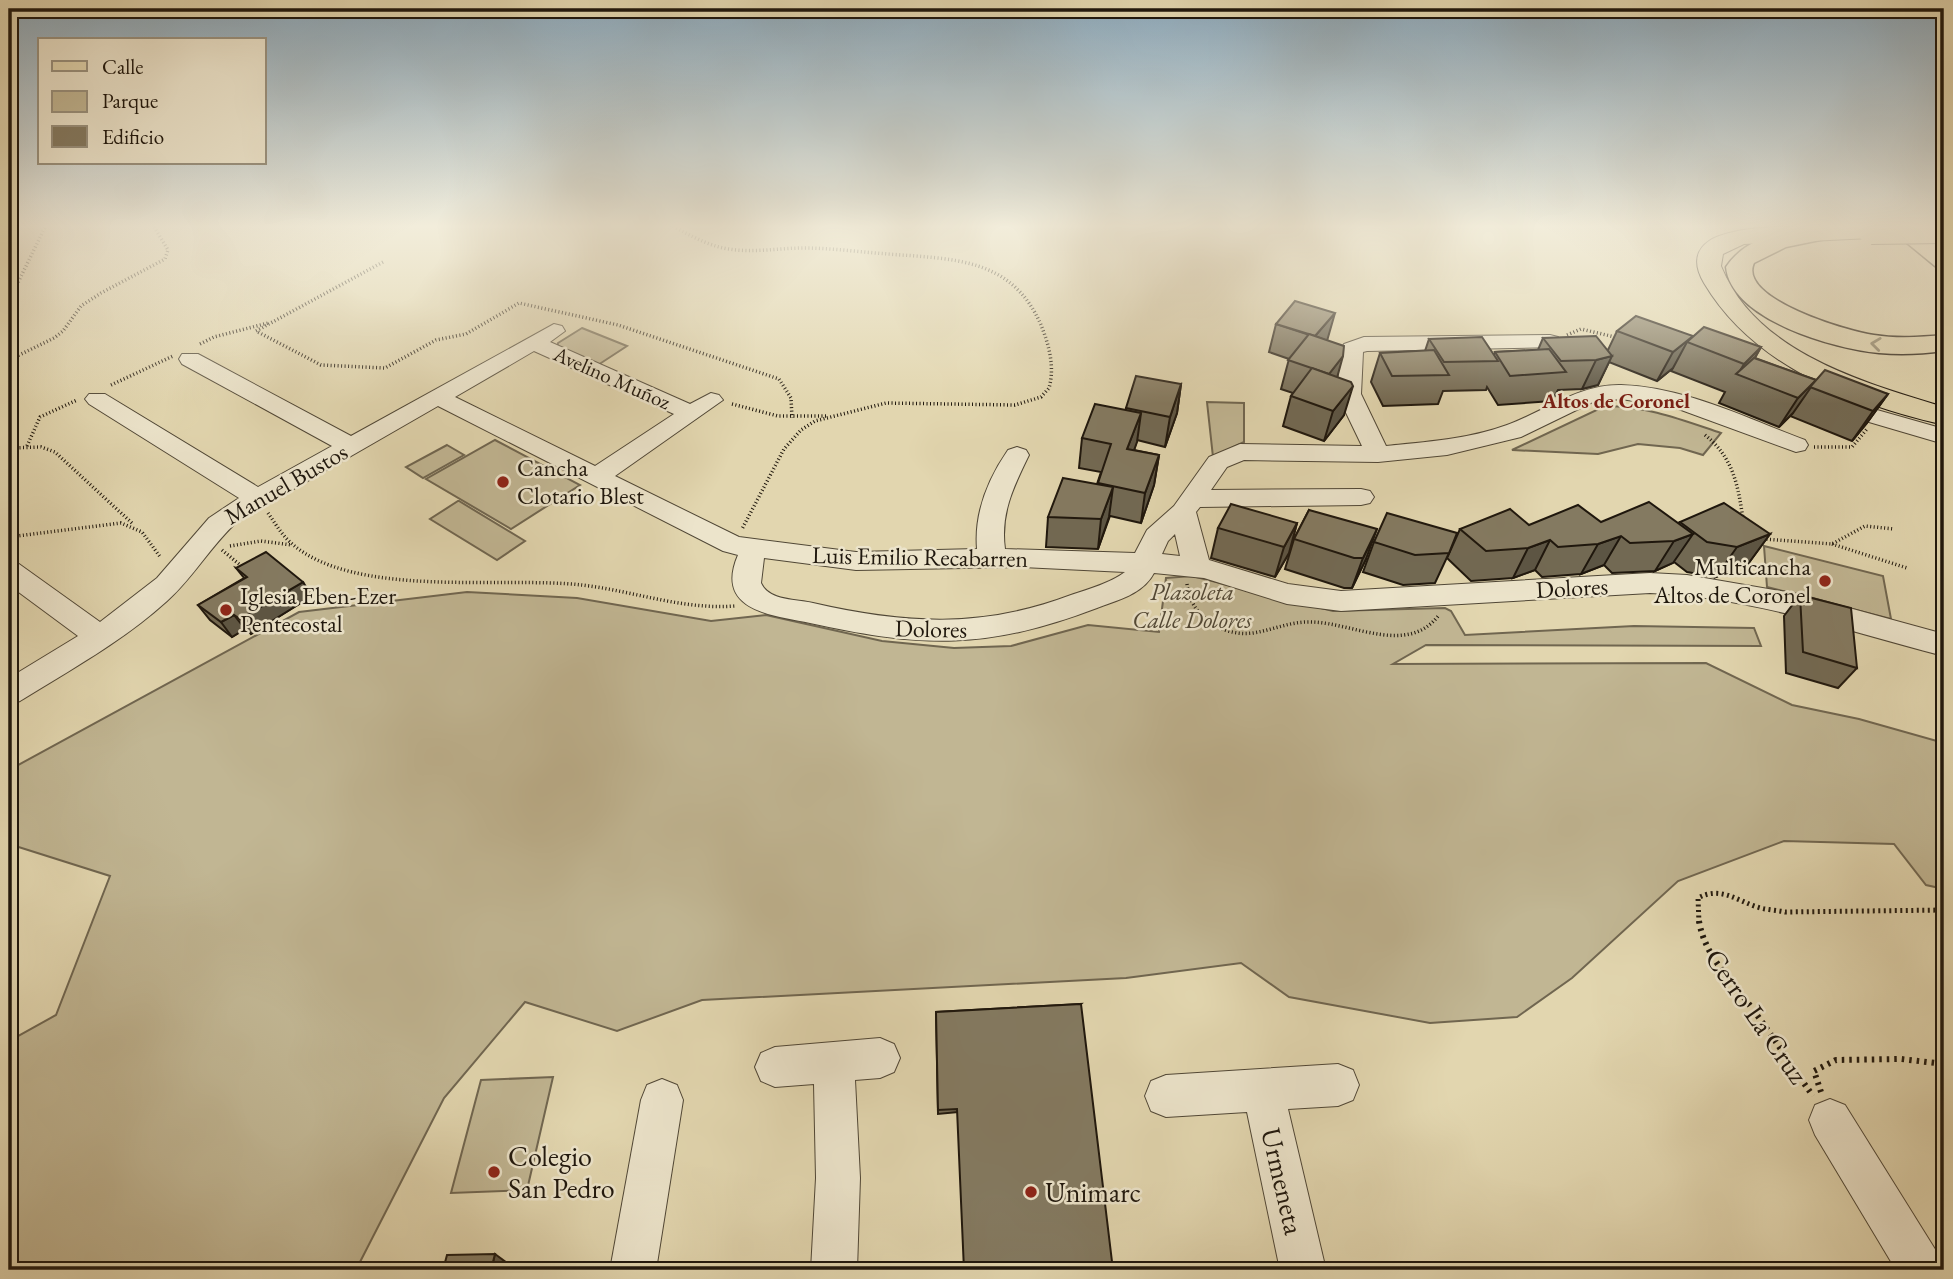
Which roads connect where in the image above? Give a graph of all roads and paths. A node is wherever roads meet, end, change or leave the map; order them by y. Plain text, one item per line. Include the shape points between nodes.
1 (17, 285) edge
2 (117, 285) edge
3 (341, 285) edge
4 (1011, 285) edge
5 (1718, 285) edge
6 (1745, 285) edge
7 (9, 301) edge
8 (273, 322) junction
9 (544, 337) joint
10 (1631, 341) edge
11 (1550, 342) joint
12 (1944, 343) edge
13 (185, 354) junction
14 (9, 360) edge
15 (92, 396) junction
16 (438, 397) junction
17 (701, 406) junction
18 (834, 415) junction
19 (1944, 416) edge
20 (1877, 417) joint
21 (792, 418) junction
22 (1705, 435) dead end
23 (1944, 437) edge
24 (1796, 445) joint
25 (27, 446) junction
26 (351, 446) junction
27 (9, 448) edge
28 (1378, 454) junction
29 (1017, 455) dead end
30 (596, 477) junction
31 (1361, 497) dead end
32 (257, 498) junction
33 (1188, 505) junction
34 (133, 524) junction
35 (1744, 527) edge
36 (1894, 529) dead end
37 (9, 537) edge
38 (1757, 539) edge
39 (1832, 544) junction
40 (292, 545) junction
41 (744, 547) junction
42 (221, 550) junction
43 (191, 555) junction
44 (992, 559) junction
45 (1144, 562) junction
46 (1192, 567) junction
47 (1907, 568) dead end
48 (9, 571) edge
49 (253, 576) edge
50 (1440, 595) junction
51 (765, 601) junction
52 (99, 636) junction
53 (1944, 645) edge
54 (9, 693) edge
55 (1944, 910) edge
56 (880, 1058) dead end
57 (834, 1062) junction
58 (1944, 1064) edge
59 (775, 1067) dead end
60 (1338, 1085) dead end
61 (1263, 1091) junction
62 (1166, 1096) dead end
63 (662, 1100) dead end
64 (1830, 1120) junction
65 (633, 1270) edge
66 (834, 1270) edge
67 (1303, 1270) edge
68 (1922, 1270) edge

1 - 7 path
2 - 14 path via 81,306 54,338
3 - 8 path
4 - 18 path via 1033,310 1050,352 1053,381 1047,394 1015,405 886,403
5 - 19 main road via 1760,334 1796,361 1841,382
12 -> 6 highway via 1908,346 1840,337 1784,314
8 - 13 path via 214,337
8 - 21 path via 256,331 321,365 385,369 436,340 466,334 519,303 618,325 779,379 791,398
9 - 16 street, Manuel Bustos
9 - 17 street, Avelino Muñoz
10 - 11 path via 1581,329
11 - 28 street via 1364,344 1352,349 1349,394
13 - 15 path
13 - 26 street
15 - 25 path via 40,417
15 - 32 street
16 - 26 street, Manuel Bustos
16 - 30 street, Luis Emilio Recabarren
17 - 21 path via 735,405
17 - 30 street
18 - 21 path
18 - 41 path via 801,430 785,449
20 - 23 street
20 - 24 path via 1852,447
22 - 35 path via 1722,446 1737,480
24 - 28 street, Dolores via 1678,401 1621,391 1587,396 1531,425 1492,437
25 - 27 path
25 - 34 path via 55,452
26 - 32 street, Manuel Bustos
28 - 33 street, Dolores via 1240,452 1218,462
29 - 44 street via 991,508
30 - 41 street, Luis Emilio Recabarren
31 - 33 street
32 - 40 path
32 - 43 street, Manuel Bustos via 217,524
33 - 45 street, Dolores via 1157,536
33 - 46 street
34 - 37 path
34 - 43 path via 164,560
36 - 39 path via 1865,526
38 - 39 path
39 - 47 path
40 - 42 path via 248,540
40 - 51 path via 322,561 400,580 558,583 695,607
41 - 44 street, Luis Emilio Recabarren via 856,561
41 - 51 street via 745,579 752,594
42 - 43 path
42 - 49 path
43 - 52 street, Manuel Bustos via 158,594
44 - 45 street, Luis Emilio Recabarren
45 - 46 street, Dolores
45 - 51 street, Dolores via 1139,575 1120,587 1026,621 959,632 870,626
46 - 50 street, Dolores via 1306,598 1341,601
46 - 50 path via 1187,592 1200,616 1241,635 1313,622 1390,635 1414,633 1438,618
48 - 52 street
50 - 53 street, Dolores via 1650,583 1700,585 1752,594
52 - 54 street, Manuel Bustos
55 - 64 path, Cerro La Cruz via 1785,912 1759,908 1723,892 1707,892 1698,898 1698,920 1716,966 1750,1006
56 - 57 street
57 - 59 street
57 - 66 street via 838,1178
58 - 64 path via 1836,1060 1814,1071
60 - 61 street
61 - 62 street
61 - 67 street, Urmeneta
63 - 65 street
64 - 68 street

